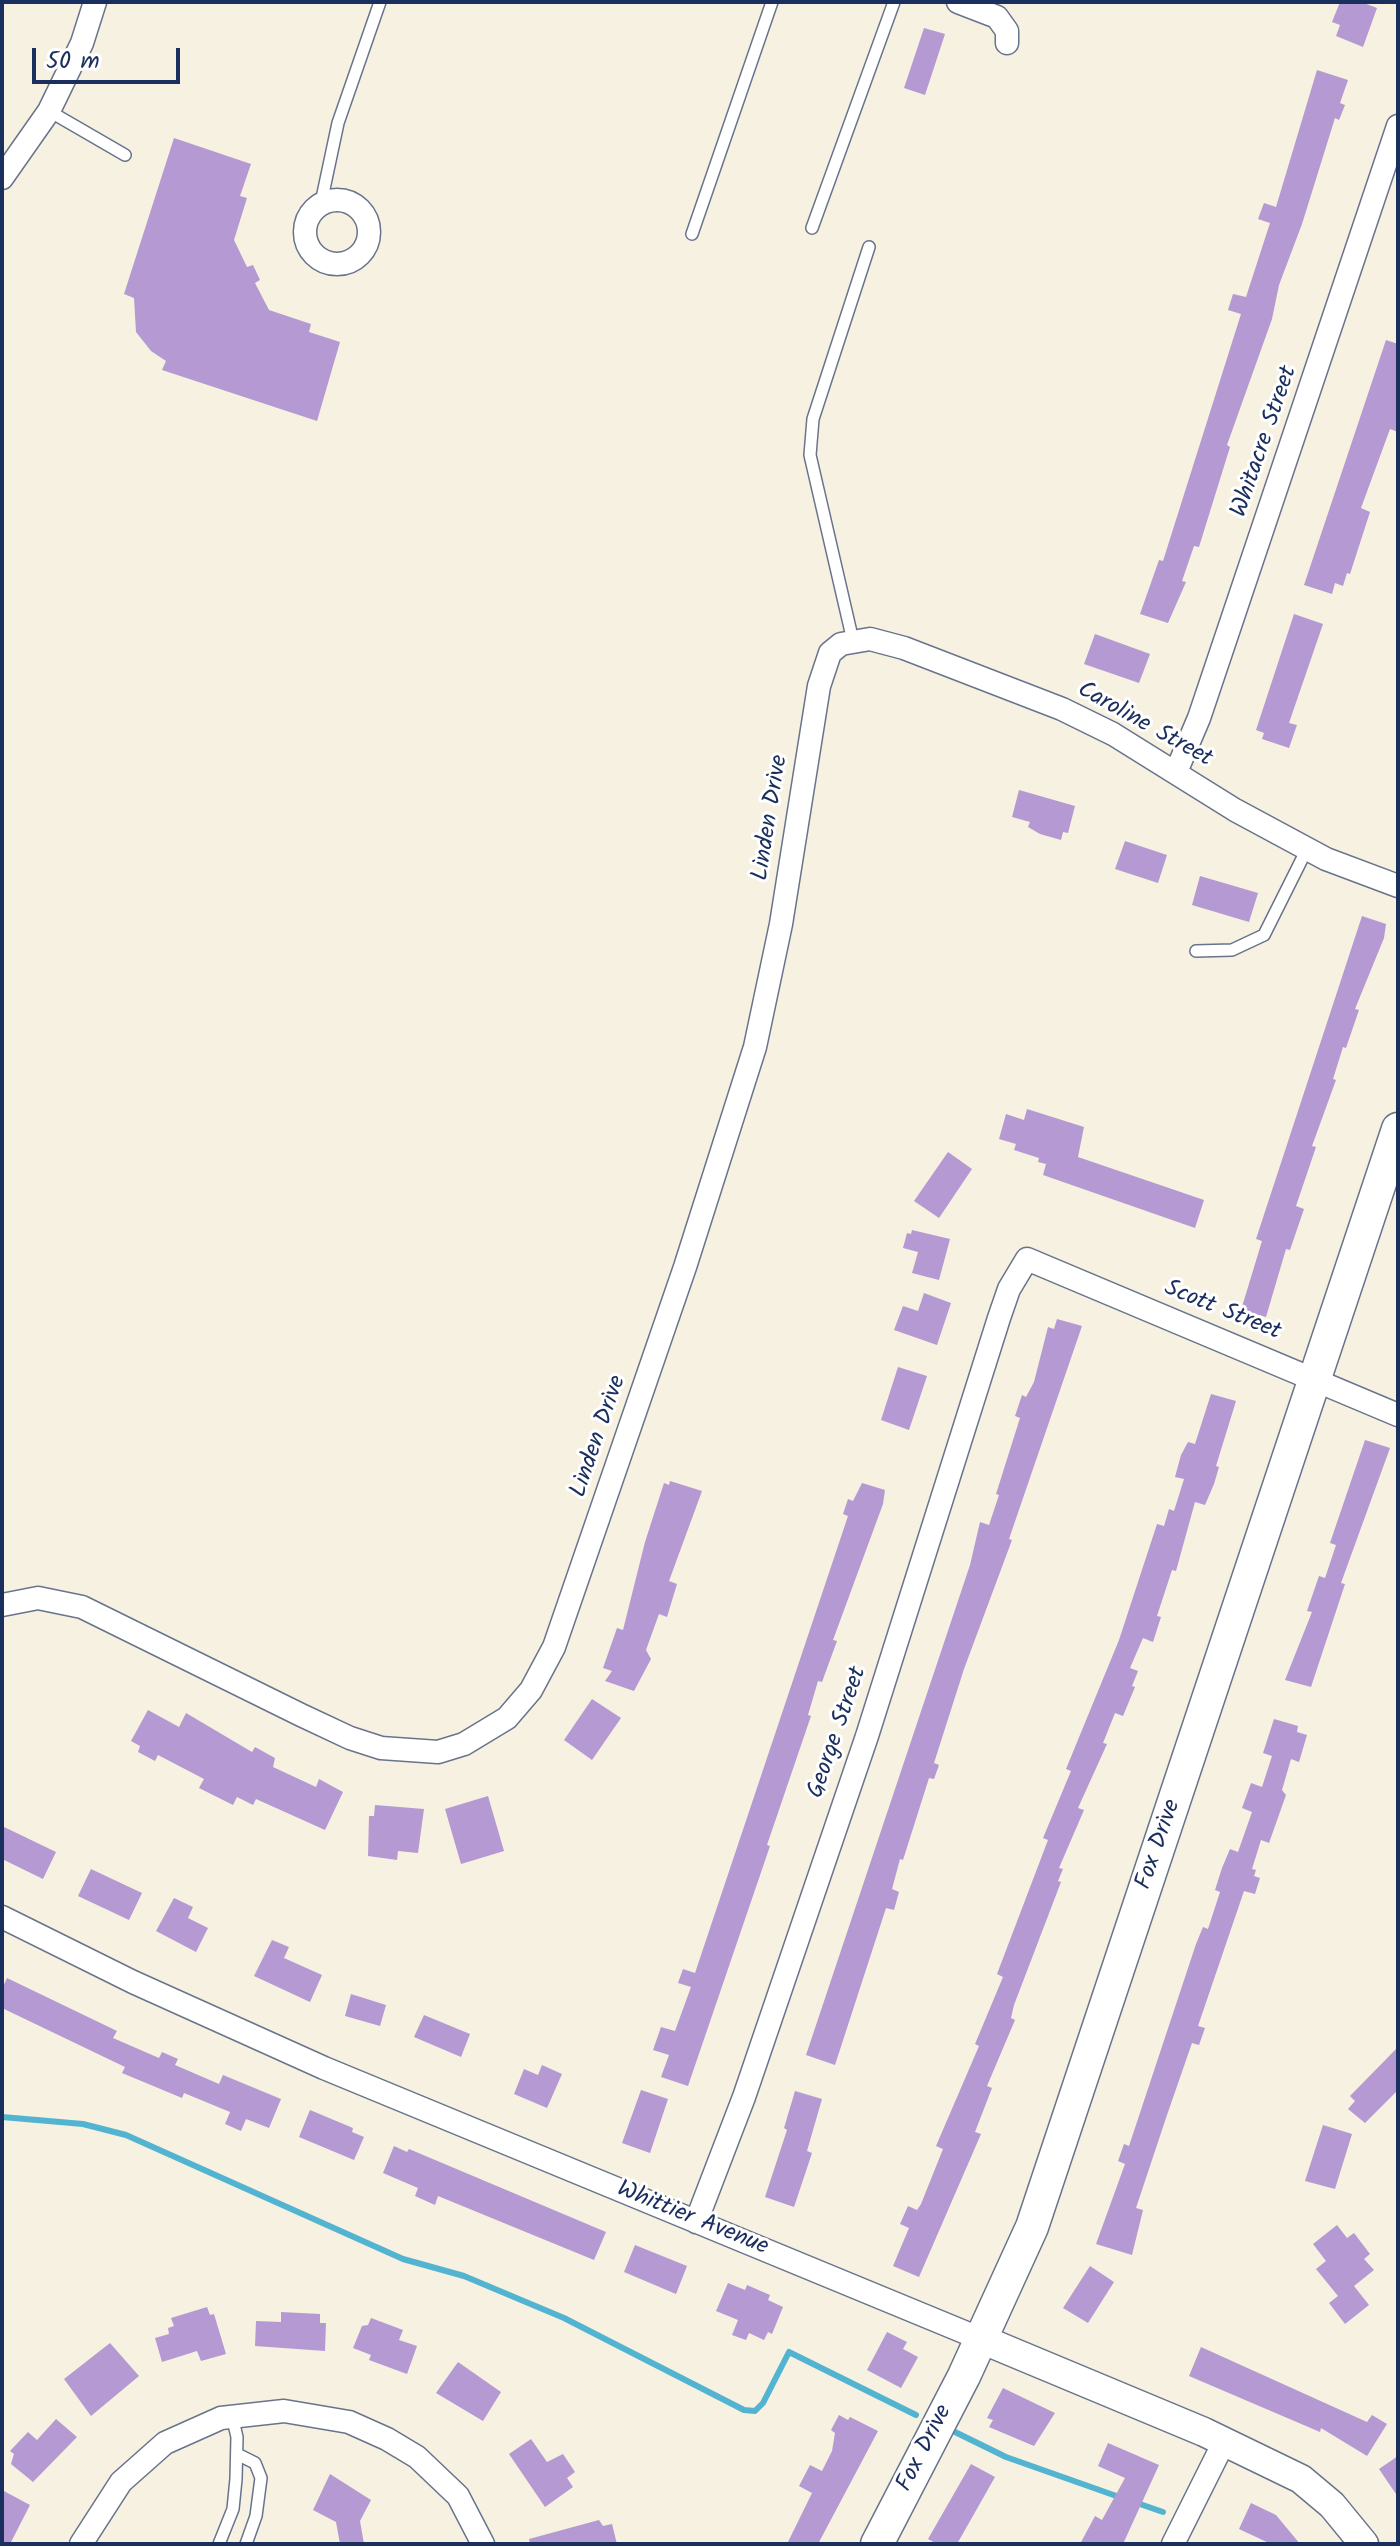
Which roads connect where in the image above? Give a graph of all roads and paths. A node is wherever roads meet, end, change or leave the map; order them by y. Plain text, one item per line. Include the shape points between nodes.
1 (95, 2) edge
2 (380, 2) edge
3 (772, 2) edge
4 (894, 2) edge
5 (958, 2) edge
6 (1007, 43) dead end
7 (49, 111) junction
8 (1398, 126) edge
9 (125, 155) dead end
10 (2, 178) edge
11 (321, 203) dead end
12 (812, 228) dead end
13 (692, 234) dead end
14 (869, 247) dead end
15 (853, 641) junction
16 (1176, 772) junction
17 (1307, 849) junction
18 (1398, 886) edge
19 (1196, 951) dead end
20 (1398, 1129) edge
21 (1027, 1259) joint
22 (1315, 1378) junction
23 (1398, 1415) edge
24 (2, 1605) edge
25 (2, 1917) edge
26 (696, 2222) junction
27 (981, 2339) junction
28 (232, 2416) junction
29 (1224, 2442) junction
30 (237, 2454) junction
31 (81, 2544) edge
32 (219, 2544) edge
33 (246, 2544) edge
34 (483, 2544) edge
35 (877, 2544) edge
36 (1173, 2544) edge
37 (1364, 2544) edge

1 - 7 street
2 - 11 lane via 338,123
3 - 13 lane
4 - 12 lane
5 - 6 street via 997,17 1007,31
7 - 9 lane
7 - 10 street
8 - 16 street, Whitacre Street via 1220,658
14 - 15 lane via 813,419 810,455
15 - 16 street, Caroline Street via 870,639 904,648 1062,709
15 - 24 street, Linden Drive via 830,653 824,666 769,989 685,1267 554,1647 531,1690 507,1718 464,1744 438,1752 381,1748 338,1733 82,1607 38,1598
16 - 17 street, Caroline Street
17 - 18 street, Caroline Street
17 - 19 lane via 1264,935 1232,950
20 - 22 main road, Fox Drive
21 - 22 street, Scott Street
21 - 26 street, George Street via 999,1318 867,1736
22 - 23 street, Scott Street
22 - 27 main road, Fox Drive via 1032,2227
25 - 26 street, Whittier Avenue via 324,2068
26 - 27 street, Whittier Avenue
27 - 29 street, Whittier Avenue
27 - 35 main road, Fox Drive
28 - 30 lane
28 - 31 street via 192,2428 142,2461 121,2482
28 - 34 street via 310,2414 349,2422 387,2439 443,2477
29 - 36 street
29 - 37 street, Whittier Avenue via 1301,2479 1332,2505
30 - 32 lane via 233,2509
30 - 33 lane via 255,2463 261,2478

